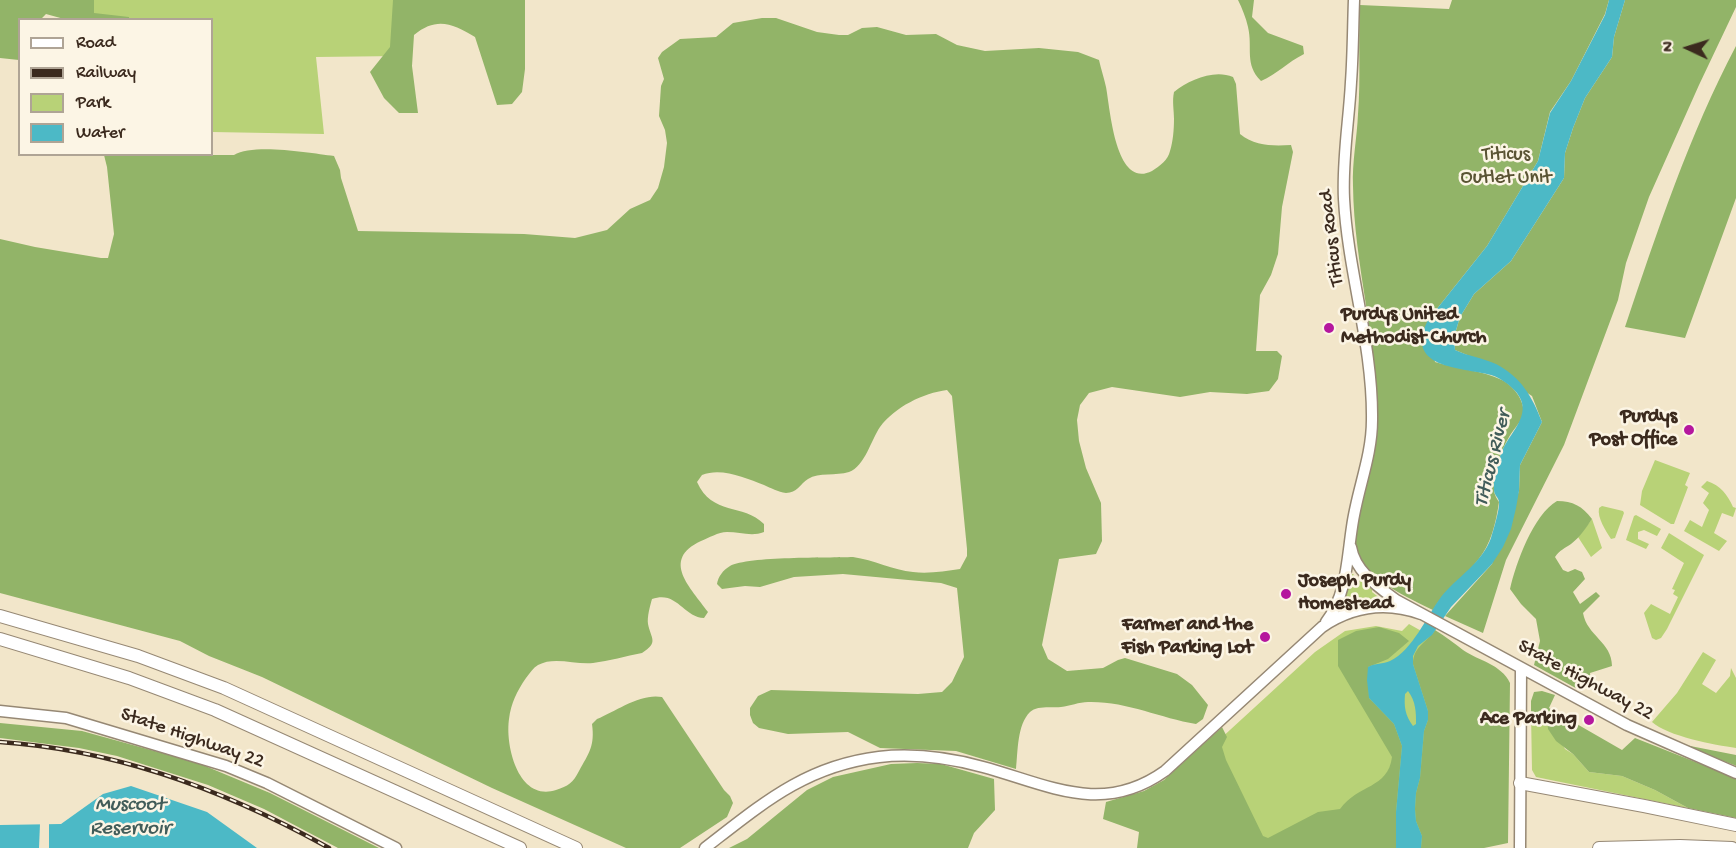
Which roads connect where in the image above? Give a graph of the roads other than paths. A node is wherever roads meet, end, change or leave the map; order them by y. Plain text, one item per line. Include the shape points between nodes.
1 (1354, 0) edge
2 (1350, 540) junction
3 (1420, 614) junction
4 (0, 616) edge
5 (1322, 627) junction
6 (0, 639) edge
7 (1521, 668) junction
8 (0, 711) edge
9 (1736, 773) edge
10 (1520, 783) junction
11 (1736, 825) edge
12 (396, 848) edge
13 (520, 848) edge
14 (576, 848) edge
15 (705, 848) edge
16 (1520, 848) edge
17 (1599, 848) edge
18 (1732, 848) edge

1 - 2 main road, Titicus Road via 1344,198 1371,385 1372,422 1369,455
2 - 3 main road, Titicus Road via 1352,554 1365,575
2 - 5 main road, Titicus Road via 1342,590
3 - 5 main road via 1394,607 1369,607 1346,613
3 - 7 main road, State Highway 22
4 - 14 highway via 98,642 225,688
5 - 15 main road via 1165,771 1131,790 1089,796 933,757 863,760 819,772 788,786
6 - 13 highway via 129,678 214,710
7 - 9 main road, State Highway 22 via 1650,736
7 - 10 main road
8 - 12 main road, State Highway 22 via 66,718 207,759 267,783
10 - 11 highway
10 - 16 main road
17 - 18 highway

